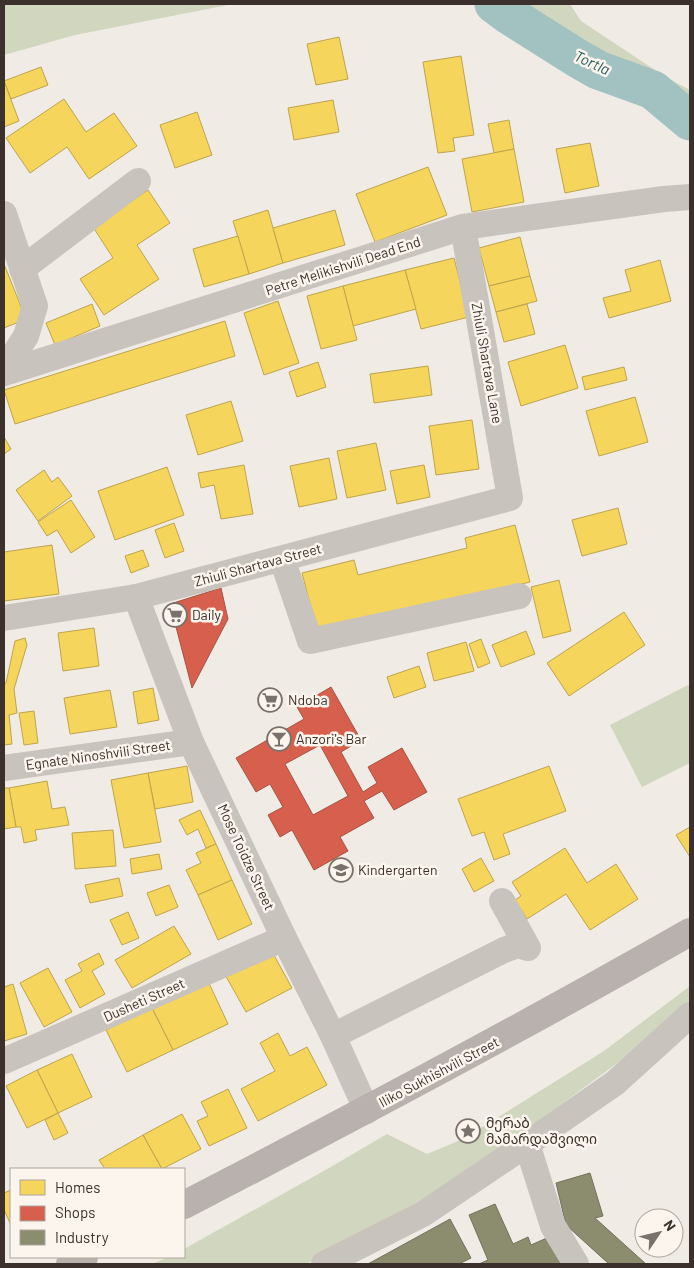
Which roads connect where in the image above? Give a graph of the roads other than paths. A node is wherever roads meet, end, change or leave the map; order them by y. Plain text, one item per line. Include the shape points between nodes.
1 (138, 181) dead end
2 (690, 198) edge
3 (4, 214) edge
4 (464, 227) junction
5 (22, 269) junction
6 (4, 372) edge
7 (510, 498) joint
8 (282, 559) junction
9 (519, 596) dead end
10 (136, 598) junction
11 (4, 618) edge
12 (192, 742) junction
13 (4, 768) edge
14 (502, 901) dead end
15 (690, 932) edge
16 (284, 938) junction
17 (690, 1015) edge
18 (333, 1036) junction
19 (4, 1061) edge
20 (366, 1111) junction
21 (527, 1144) junction
22 (185, 1204) edge
23 (82, 1258) edge
24 (70, 1264) edge
25 (324, 1264) edge
26 (576, 1264) edge

1 - 5 street
2 - 4 street, Petre Melikishvili Dead End
3 - 5 street
4 - 6 street, Petre Melikishvili Dead End
4 - 7 street, Zhiuli Shartava Lane
5 - 6 street via 35,306 26,336
7 - 8 street, Zhiuli Shartava Street
8 - 9 street via 310,642
8 - 10 street, Zhiuli Shartava Street
10 - 11 street, Zhiuli Shartava Street
10 - 12 street, Mose Toidze Street
12 - 13 street, Egnate Ninoshvili Street
12 - 16 street, Mose Toidze Street
14 - 18 street via 528,948 518,945 504,950
15 - 20 main road, Iliko Sukhishvili Street
16 - 18 street, Mose Toidze Street
16 - 19 street, Dusheti Street
17 - 21 street via 615,1083
18 - 20 street, Mose Toidze Street
20 - 22 main road, Iliko Sukhishvili Street
21 - 25 street via 423,1214
21 - 26 street via 553,1226
23 - 24 main road

